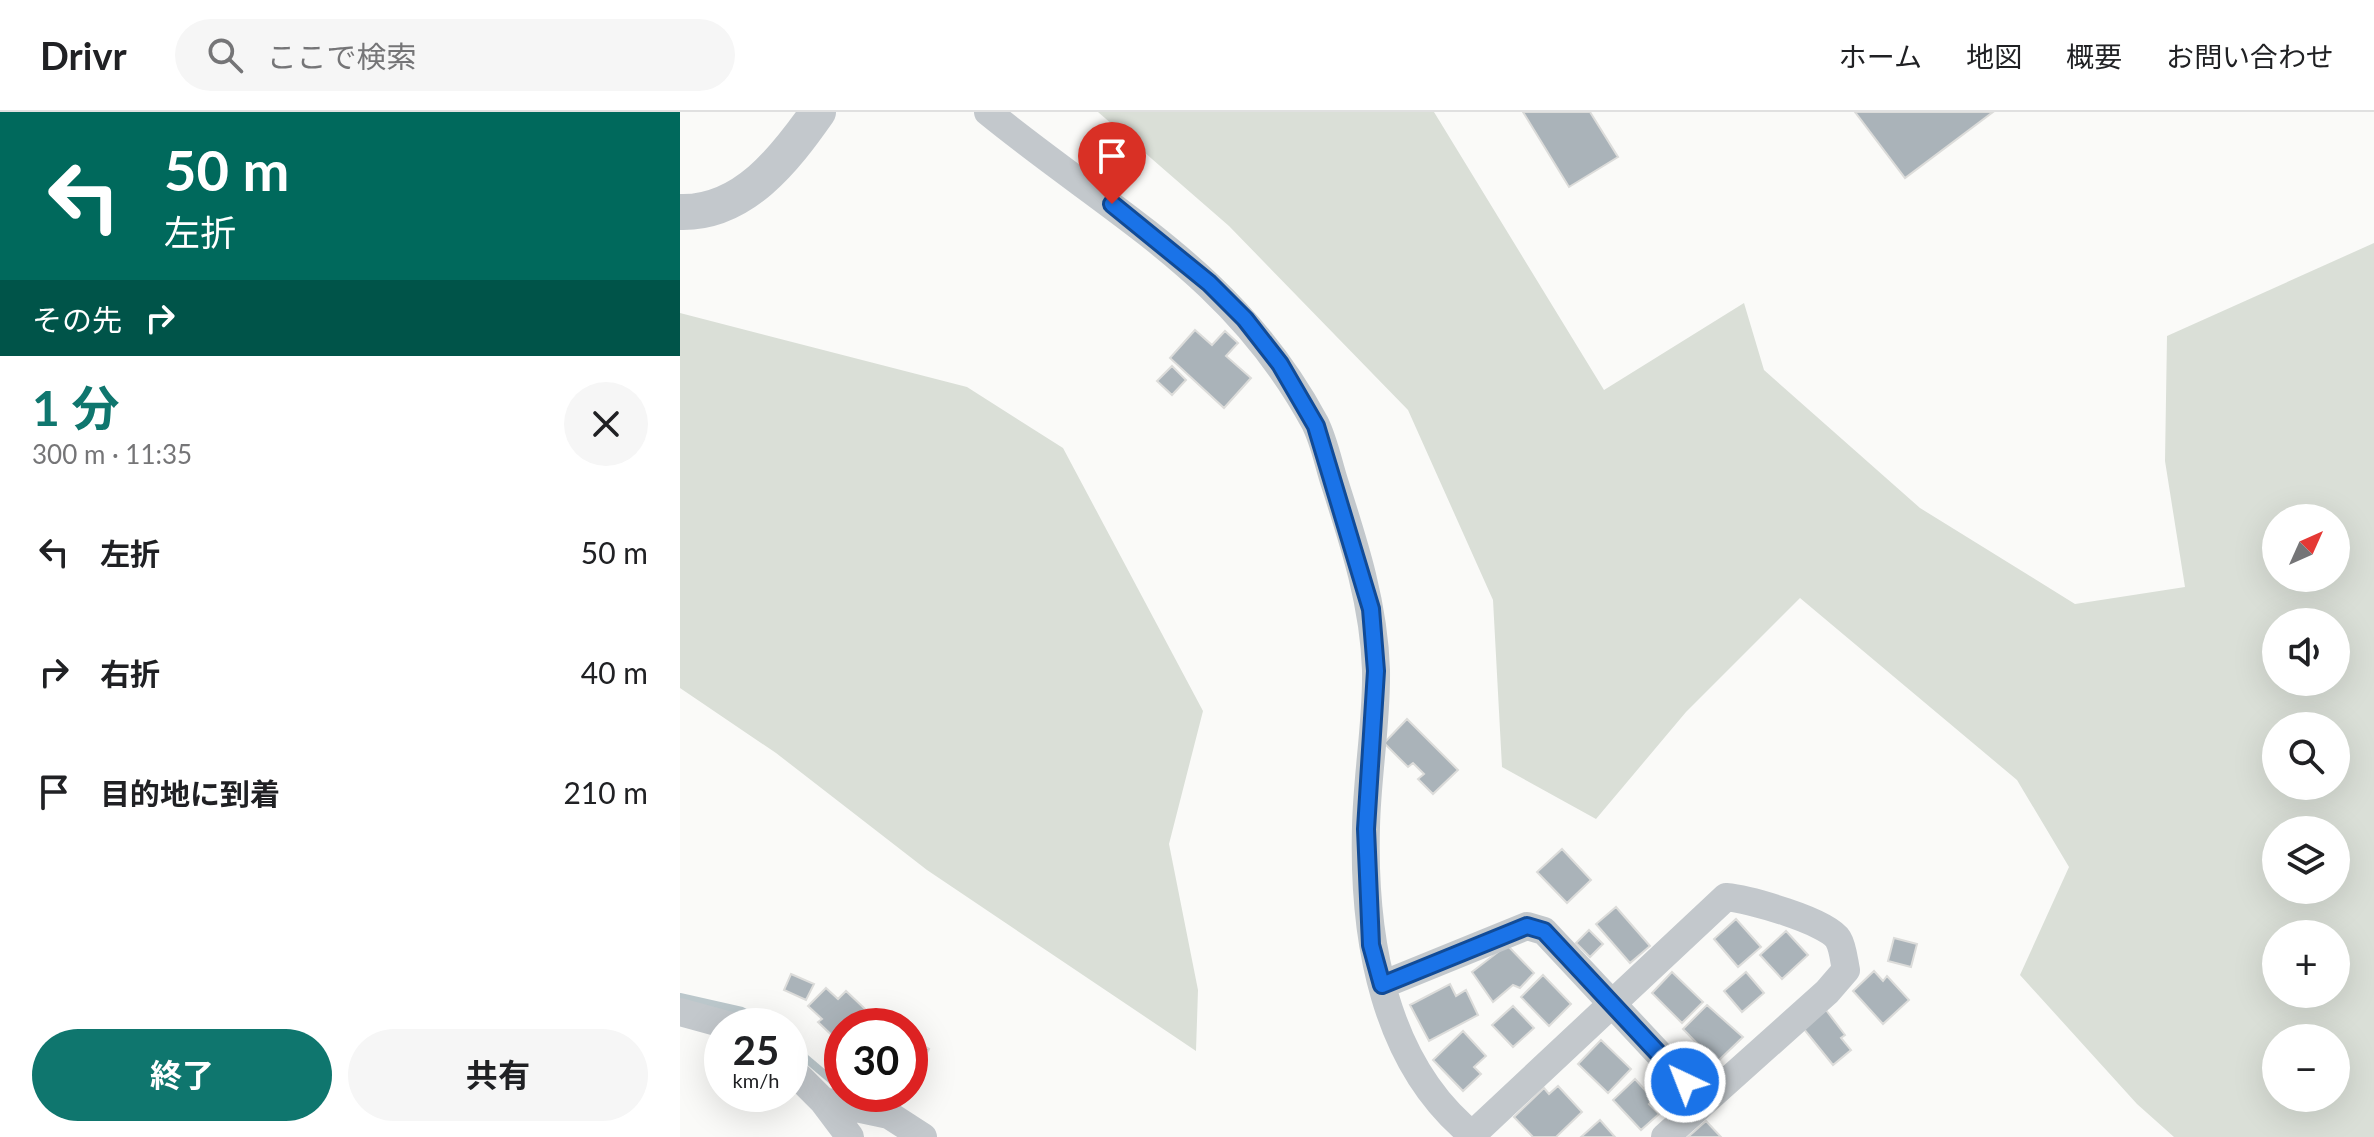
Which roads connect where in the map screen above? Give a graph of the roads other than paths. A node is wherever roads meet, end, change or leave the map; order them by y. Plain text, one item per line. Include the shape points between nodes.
1 (818, 112) edge
2 (988, 112) edge
3 (680, 212) edge
4 (1382, 985) junction
5 (1612, 1002) junction
6 (680, 1012) edge
7 (704, 1019) edge
8 (808, 1086) edge
9 (823, 1101) junction
10 (1704, 1102) junction
11 (1473, 1136) edge
12 (850, 1137) edge
13 (923, 1137) edge
14 (1665, 1137) edge

1 - 3 street via 750,190 710,210
2 - 4 street via 1209,283 1280,364 1316,426 1371,609 1376,671 1366,829 1371,945
4 - 5 street via 1527,926 1544,931
4 - 11 street via 1396,1033 1425,1081
5 - 10 street
5 - 10 street via 1726,897 1825,928 1838,939 1846,970
5 - 11 street
6 - 7 street
8 - 9 street
9 - 12 street
9 - 13 street via 889,1115
10 - 14 street

